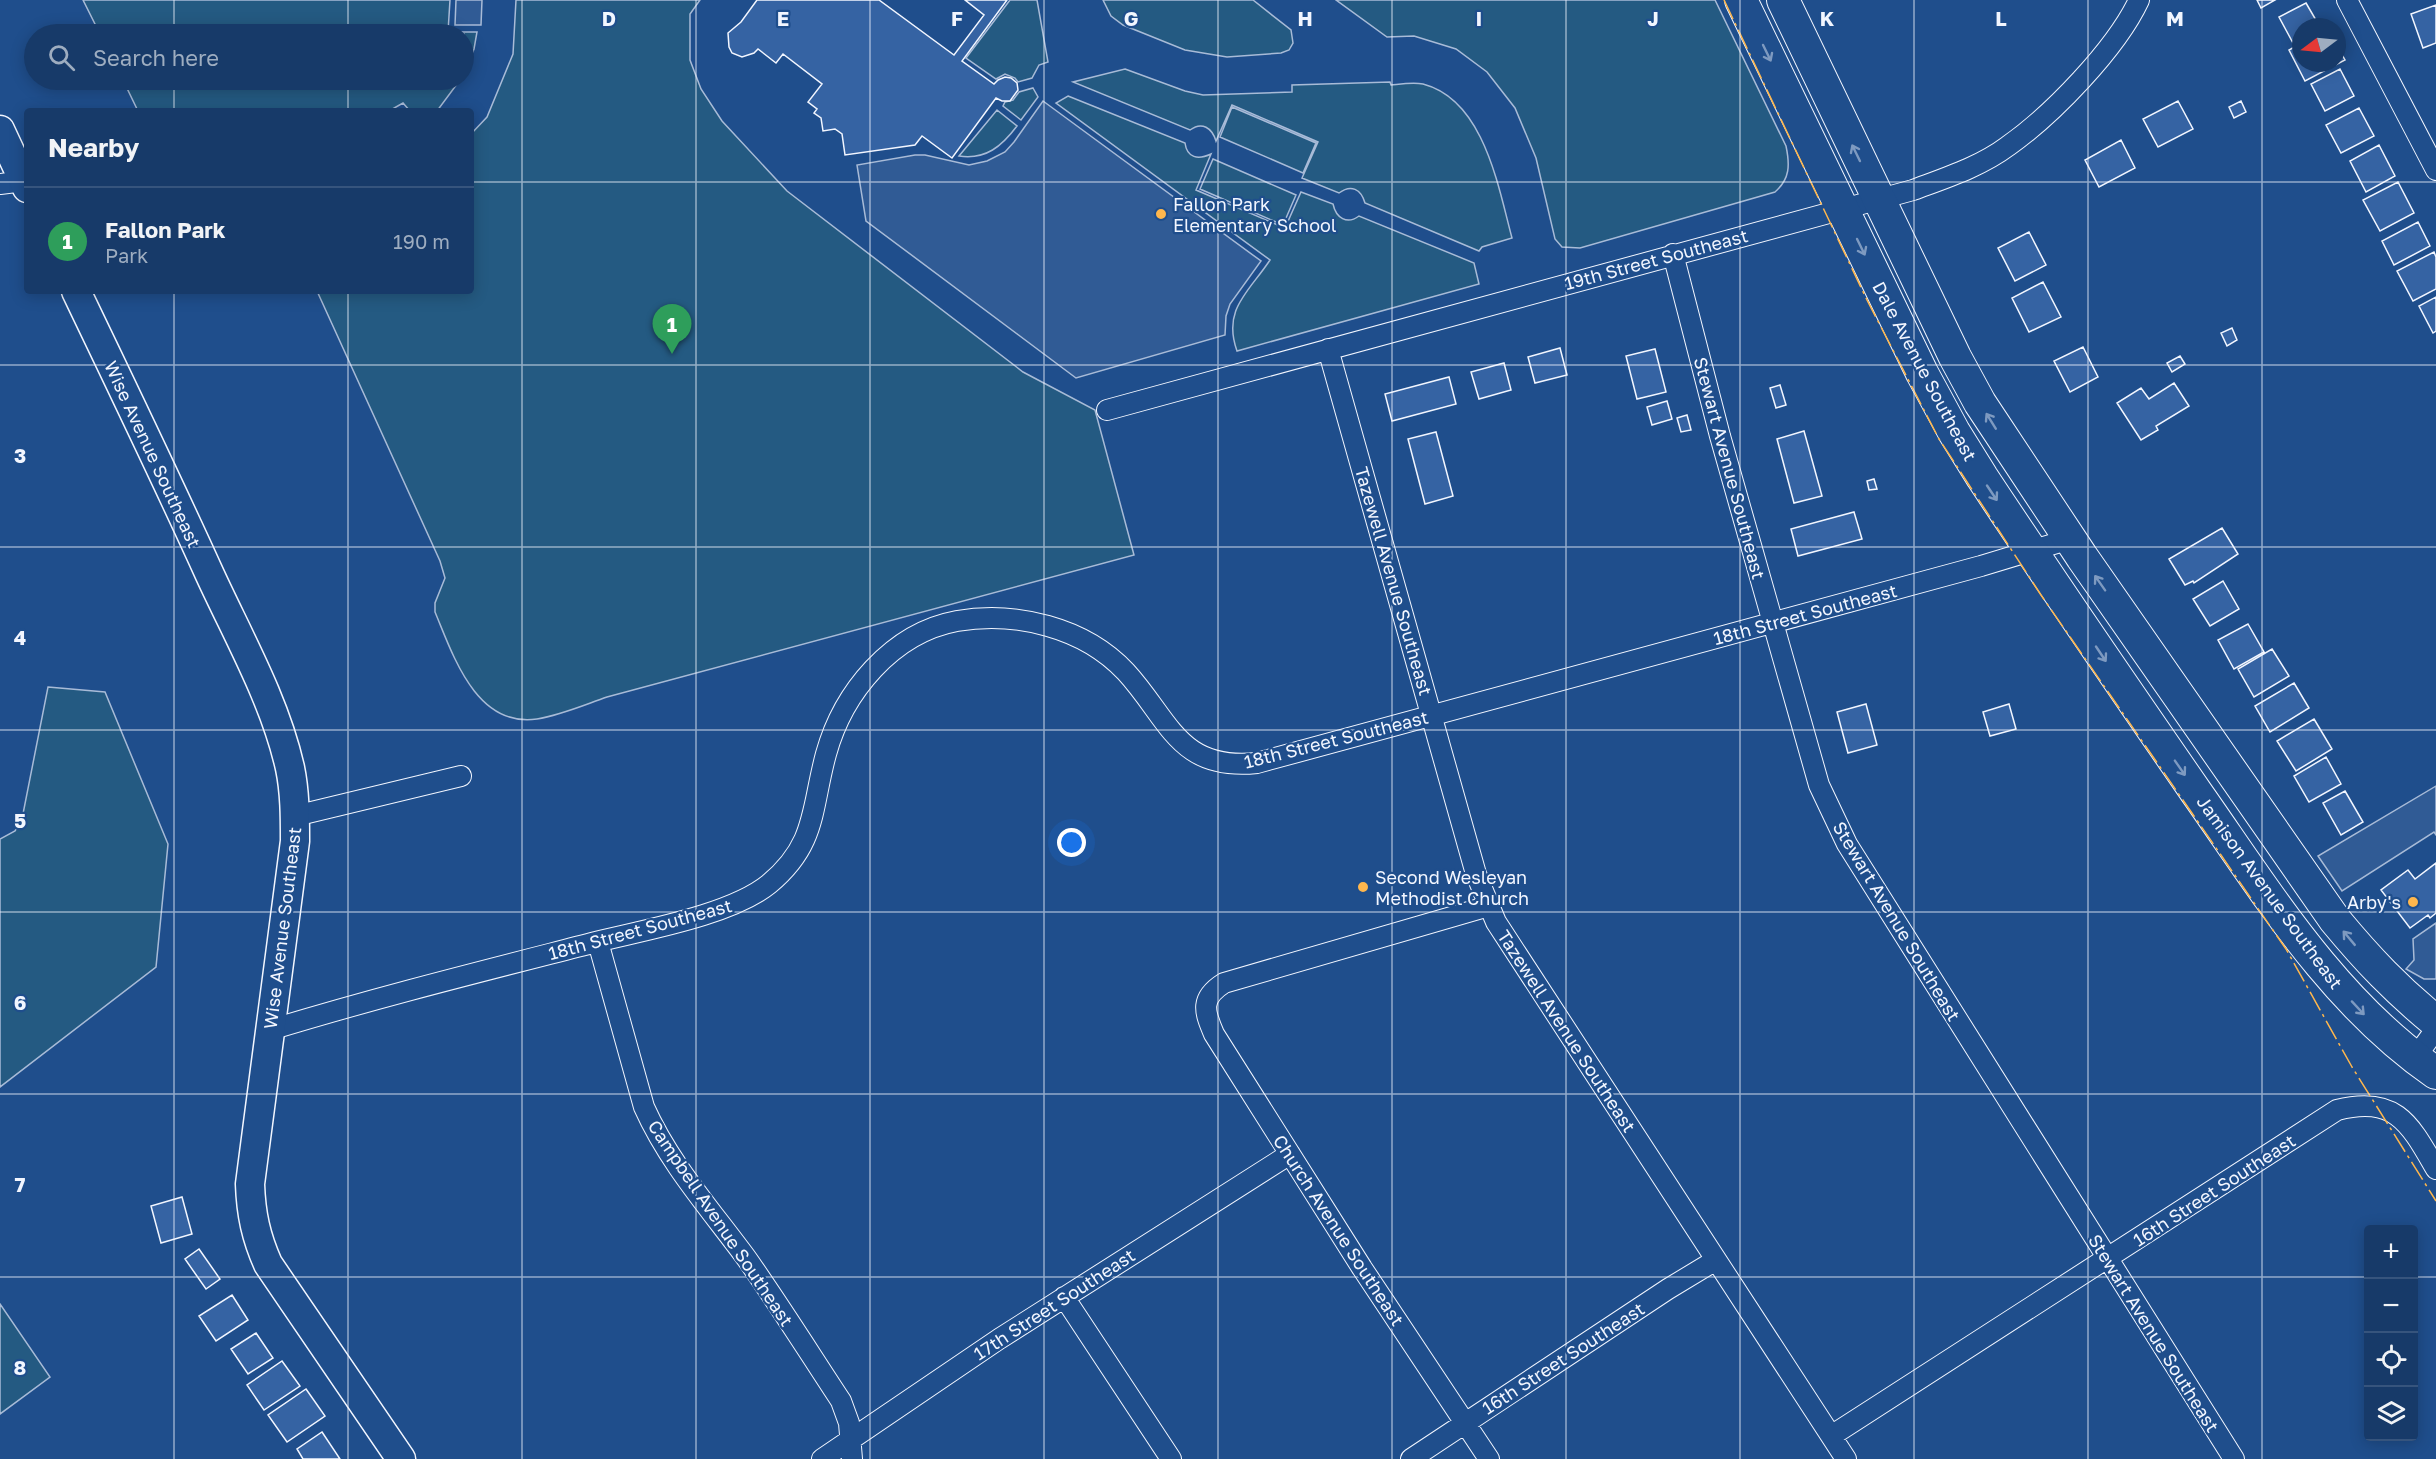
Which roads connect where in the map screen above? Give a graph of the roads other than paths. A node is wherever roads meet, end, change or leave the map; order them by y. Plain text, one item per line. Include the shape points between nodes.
1 (1741, 0) edge
2 (1783, 0) edge
3 (2139, 0) edge
4 (2348, 0) edge
5 (0, 130) edge
6 (2436, 170) edge
7 (17, 184) edge
8 (1879, 199) junction
9 (1842, 209) junction
10 (1673, 254) junction
11 (77, 294) edge
12 (1328, 349) junction
13 (1107, 410) dead end
14 (2070, 539) junction
15 (2030, 550) junction
16 (1773, 623) junction
17 (2181, 700) joint
18 (1432, 716) junction
19 (2146, 720) joint
20 (461, 776) dead end
21 (295, 816) junction
22 (1489, 906) junction
23 (598, 942) junction
24 (2436, 1022) edge
25 (270, 1029) junction
26 (2436, 1029) edge
27 (2425, 1065) edge
28 (1290, 1154) junction
29 (2436, 1169) edge
30 (2107, 1258) junction
31 (1716, 1260) junction
32 (1064, 1297) junction
33 (1465, 1423) junction
34 (1831, 1436) junction
35 (851, 1438) junction
36 (401, 1459) edge
37 (822, 1459) edge
38 (852, 1459) edge
39 (1171, 1459) edge
40 (1411, 1459) edge
41 (1489, 1459) edge
42 (1846, 1459) edge
43 (2234, 1459) edge

1 -> 9 main road, Dale Avenue Southeast
8 -> 2 main road, Dale Avenue Southeast
3 - 8 street, 19th Street Southeast via 2096,63 2048,114 2007,147 1961,172
4 - 6 street
5 - 7 street
8 - 9 street, 19th Street Southeast
14 -> 8 main road, Dale Avenue Southeast via 1980,403
9 - 10 street, 19th Street Southeast
9 -> 15 main road, Dale Avenue Southeast via 1954,432
10 - 12 street, 19th Street Southeast
10 - 16 street, Stewart Avenue Southeast
11 - 21 street, Wise Avenue Southeast via 272,711 291,770
12 - 13 street, 19th Street Southeast
12 - 18 street, Tazewell Avenue Southeast
14 - 15 street, 18th Street Southeast
17 -> 14 main road, Dale Avenue Southeast
15 - 16 street, 18th Street Southeast
15 -> 19 main road, Dale Avenue Southeast
16 - 18 street, 18th Street Southeast
16 - 30 street, Stewart Avenue Southeast via 1819,785 1847,844
24 -> 17 main road, Jamison Avenue Southeast via 2374,967 2335,920
18 - 22 street, Tazewell Avenue Southeast via 1476,874
18 - 23 street, 18th Street Southeast via 1257,763 1218,762 1201,756 1169,731 1124,669 1070,634 1010,618 954,622 925,631 895,648 855,692 826,752 811,827 800,852 766,887 744,900 686,920
19 -> 27 main road, Jamison Avenue Southeast via 2329,977 2367,1017
20 - 21 street
21 - 25 street, Wise Avenue Southeast
22 - 28 street, Church Avenue Southeast via 1224,982 1210,995 1206,1015 1214,1034
22 - 31 street, Tazewell Avenue Southeast
23 - 25 street, 18th Street Southeast
23 - 35 street, Campbell Avenue Southeast via 651,1123 841,1401
25 - 36 street, Wise Avenue Southeast via 250,1184 256,1239 268,1264
26 - 27 street
28 - 32 street, 17th Street Southeast
28 - 33 street, Church Avenue Southeast
29 - 30 street, 16th Street Southeast via 2414,1131 2394,1113 2364,1106 2337,1110
30 - 34 street, 16th Street Southeast
30 - 43 street, Stewart Avenue Southeast
31 - 33 street, 16th Street Southeast
31 - 34 street, Tazewell Avenue Southeast
32 - 35 street, 17th Street Southeast
32 - 39 street
33 - 40 street, 16th Street Southeast
33 - 41 street, Church Avenue Southeast
34 - 42 street, Tazewell Avenue Southeast
35 - 37 street, 17th Street Southeast
35 - 38 street, Campbell Avenue Southeast

